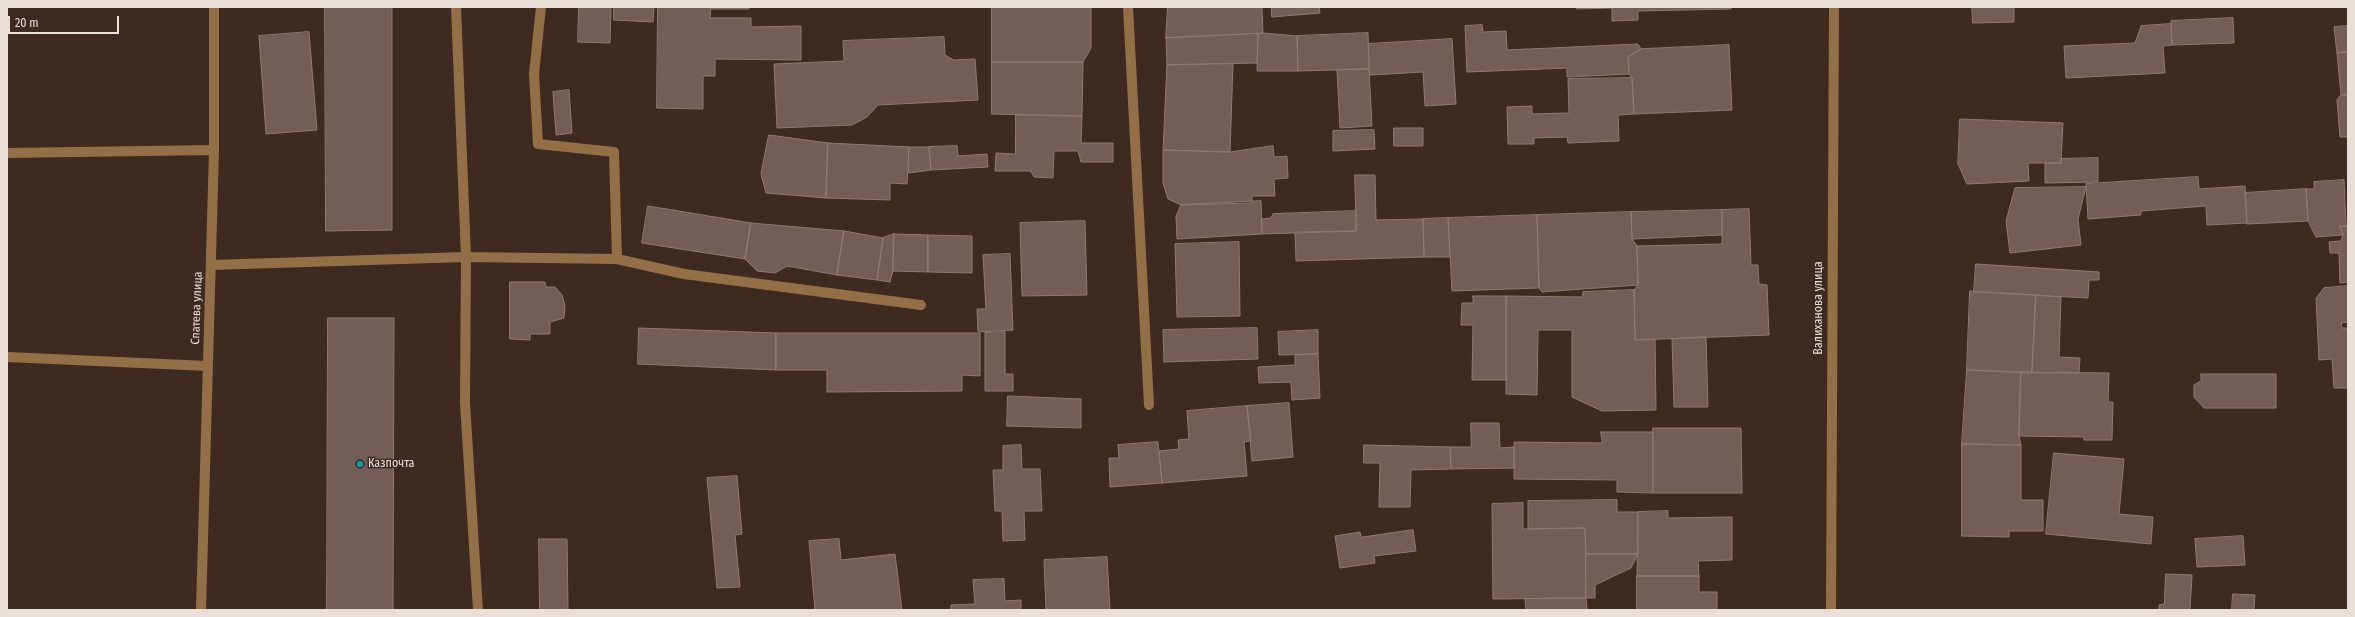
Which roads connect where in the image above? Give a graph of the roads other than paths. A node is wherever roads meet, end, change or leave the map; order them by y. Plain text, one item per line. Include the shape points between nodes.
1 (214, 7) edge
2 (456, 7) edge
3 (541, 7) edge
4 (1128, 7) edge
5 (1834, 7) edge
6 (214, 150) junction
7 (7, 153) edge
8 (466, 257) junction
9 (617, 259) junction
10 (211, 264) junction
11 (920, 306) dead end
12 (7, 357) edge
13 (208, 366) junction
14 (1149, 405) dead end
15 (201, 610) edge
16 (478, 610) edge
17 (1830, 610) edge

1 - 6 street, Спатева улица
2 - 8 street
3 - 9 street via 534,74 538,144 614,152
4 - 14 street
5 - 17 street, Валиханова улица
6 - 7 street
6 - 10 street, Спатева улица
8 - 9 street
8 - 10 street
8 - 16 street via 465,403
9 - 11 street via 684,274
10 - 13 street, Спатева улица
12 - 13 street
13 - 15 street, Спатева улица

